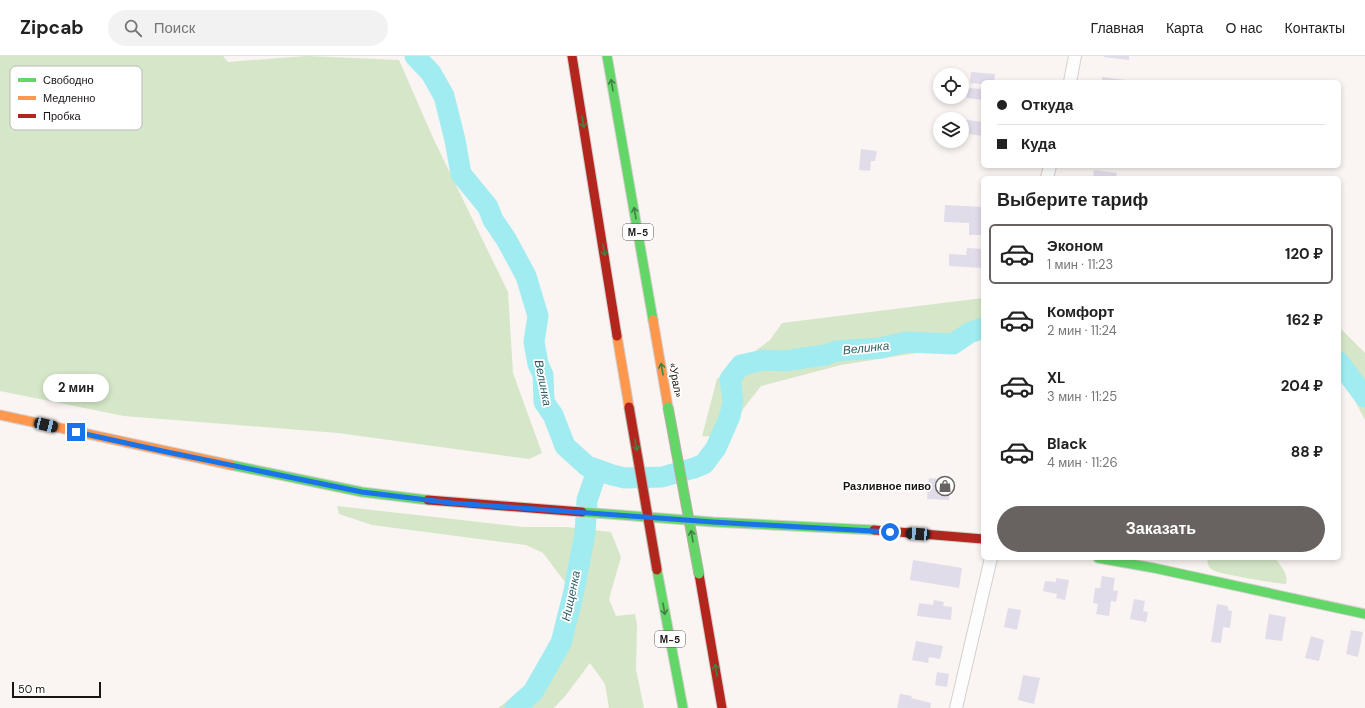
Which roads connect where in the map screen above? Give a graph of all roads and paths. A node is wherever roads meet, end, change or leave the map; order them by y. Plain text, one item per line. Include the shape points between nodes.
1 (572, 56) edge
2 (607, 56) edge
3 (1075, 56) edge
4 (1070, 80) edge
5 (0, 415) edge
6 (981, 539) edge
7 (991, 560) edge
8 (1109, 560) edge
9 (1365, 614) edge
10 (682, 708) edge
11 (722, 708) edge
12 (956, 708) edge

1 -> 10 main road, М-5, bridge via 629,407
11 -> 2 main road, «Урал» / М-5, bridge
3 - 4 street
5 - 6 main road via 362,492 558,512 734,524 848,528
7 - 12 street
8 - 9 main road

